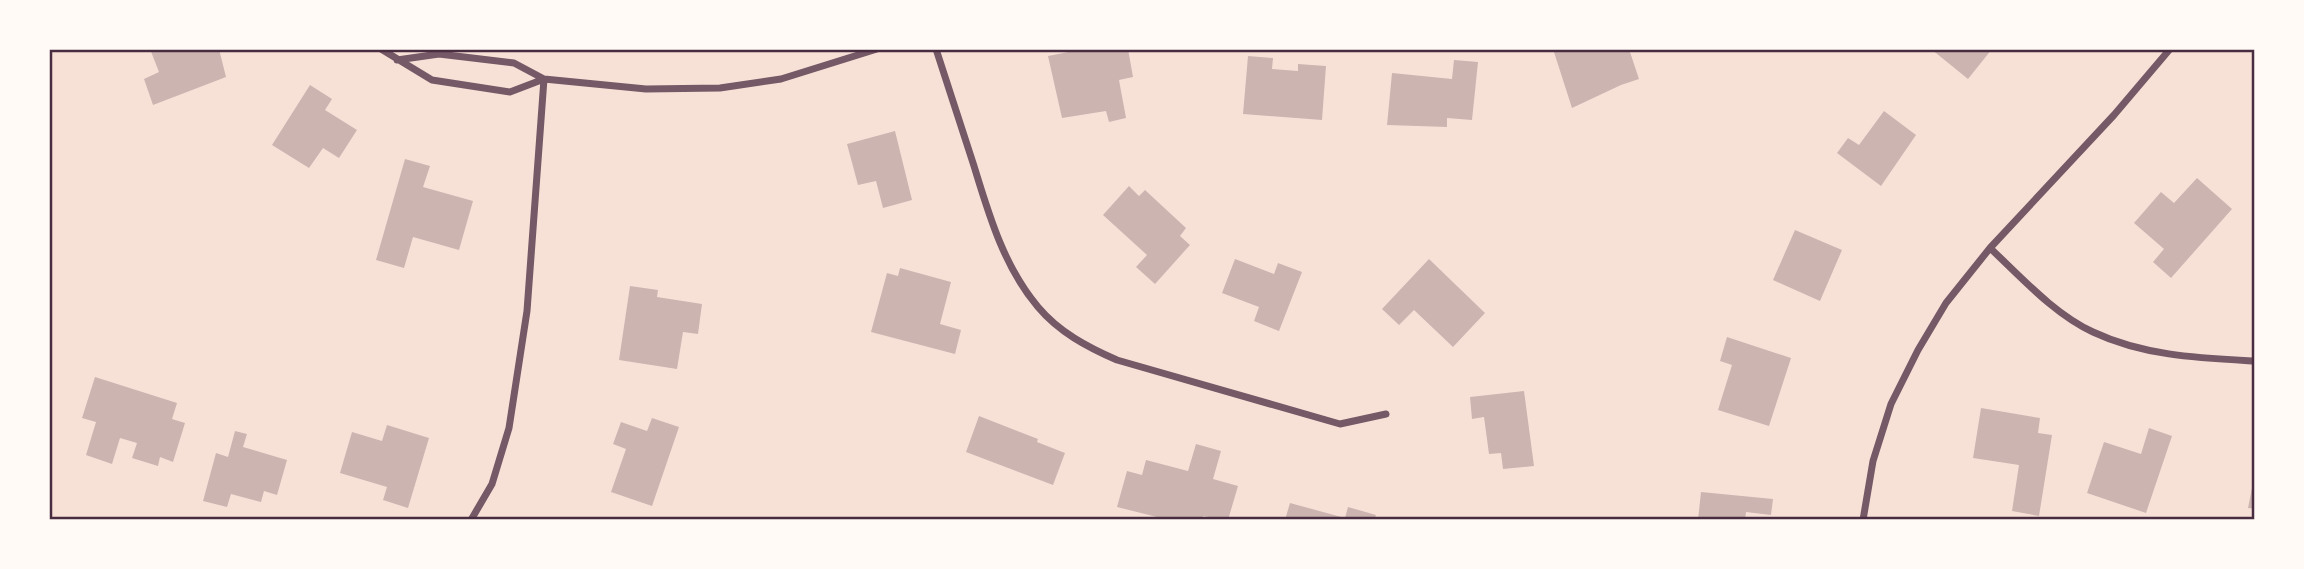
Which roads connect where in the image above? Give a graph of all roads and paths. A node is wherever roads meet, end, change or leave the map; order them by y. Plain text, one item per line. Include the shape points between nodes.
1 (381, 49) edge
2 (877, 49) edge
3 (936, 49) edge
4 (2170, 49) edge
5 (397, 60) junction
6 (544, 79) junction
7 (1990, 248) junction
8 (2255, 361) edge
9 (1386, 414) dead end
10 (471, 520) edge
11 (1863, 520) edge

1 - 5 street
2 - 6 street via 781,79 720,88 646,89
3 - 9 street via 993,226 1014,274 1038,308 1066,333 1117,360 1340,424
4 - 7 street via 2115,116
5 - 6 street via 439,54 514,63
5 - 6 street via 432,80 510,92
6 - 10 street via 527,311 509,428 492,484
7 - 8 street via 2055,307 2091,331 2134,349
7 - 11 street via 1946,303 1891,404 1873,461

